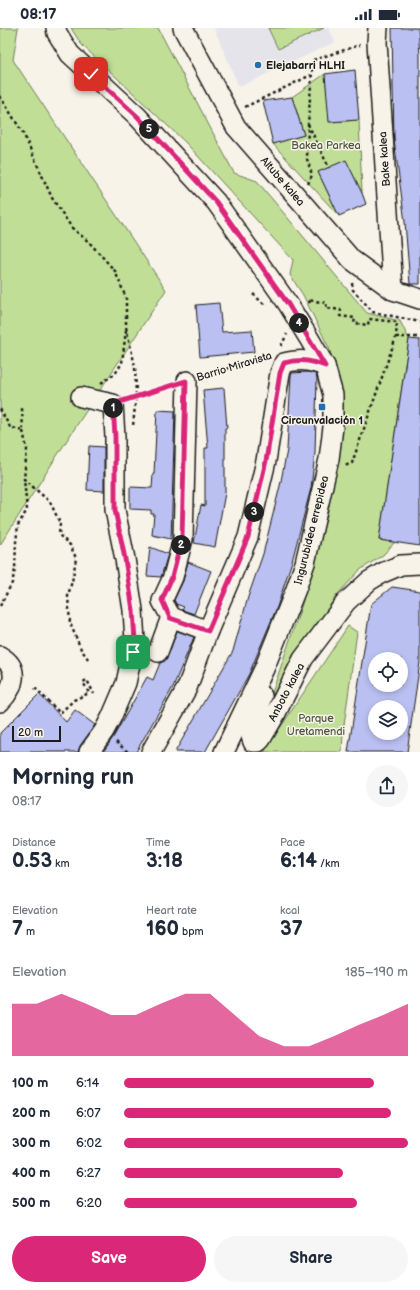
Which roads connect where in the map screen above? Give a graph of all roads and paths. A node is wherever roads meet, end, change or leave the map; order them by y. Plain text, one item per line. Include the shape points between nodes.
1 (56, 28) edge
2 (183, 28) edge
3 (378, 28) edge
4 (362, 45) dead end
5 (311, 75) junction
6 (0, 96) edge
7 (244, 107) dead end
8 (308, 124) junction
9 (329, 168) dead end
10 (306, 186) dead end
11 (352, 283) dead end
12 (393, 290) junction
13 (420, 299) edge
14 (312, 306) dead end
15 (420, 322) edge
16 (126, 327) junction
17 (290, 328) dead end
18 (396, 337) junction
19 (420, 337) edge
20 (281, 347) dead end
21 (271, 355) dead end
22 (325, 366) junction
23 (186, 381) junction
24 (95, 384) dead end
25 (136, 396) junction
26 (81, 397) dead end
27 (113, 404) junction
28 (22, 408) dead end
29 (0, 410) edge
30 (23, 431) junction
31 (340, 468) dead end
32 (24, 479) junction
33 (420, 564) edge
34 (0, 606) edge
35 (285, 616) junction
36 (170, 618) junction
37 (208, 631) junction
38 (158, 652) dead end
39 (0, 656) edge
40 (88, 659) dead end
41 (35, 688) dead end
42 (94, 694) dead end
43 (0, 702) edge
44 (89, 752) edge
45 (151, 752) edge
46 (224, 752) edge

1 - 22 street, Ingurubidea errepidea via 70,54 137,116 216,202 288,304
2 - 12 street, Altube kalea via 236,126 352,260
3 - 12 street, Bake kalea via 378,66
4 - 5 path via 312,60
5 - 7 path
5 - 8 path
6 - 16 path via 24,135 52,198 72,228 89,242 115,271 126,298
8 - 9 path
8 - 10 path via 307,159 312,175
11 - 15 path via 353,290 373,312
12 - 13 street, Altube kalea
14 - 18 path via 308,300 327,303 326,308 341,310 340,316 355,318 354,323 368,325 369,319 397,322
16 - 24 path via 122,363 115,374
16 - 25 path via 135,366
17 - 20 path, Barrio Miravista
18 - 19 path
18 - 31 path via 352,463
21 - 23 path, Barrio Miravista
22 - 35 street, Ingurubidea errepidea via 333,395 334,427 330,459 305,563
22 - 37 street via 299,359 284,363 280,373 266,461 248,537
23 - 25 path, Barrio Miravista
23 - 36 street, Barrio Miravista via 182,538 172,577 162,600
25 - 27 path, Barrio Miravista
26 - 27 street
27 - 44 street via 115,510 133,610 135,641 126,683 111,718
28 - 30 path
29 - 30 path via 10,427
30 - 32 path via 27,449
32 - 34 path via 27,510 18,525 12,583
32 - 40 path via 50,502 60,523 58,535 70,544 76,558 68,596 70,624
33 - 35 street, Anboto kalea via 401,565 382,573 346,602 303,659 261,739 253,742 251,730 283,640
35 - 46 street, Ingurubidea errepidea via 264,669
36 - 37 street
36 - 38 street
37 - 45 street via 187,688
39 - 43 street via 10,665 13,683
41 - 42 path via 60,713 74,700 89,693 83,682 87,680

